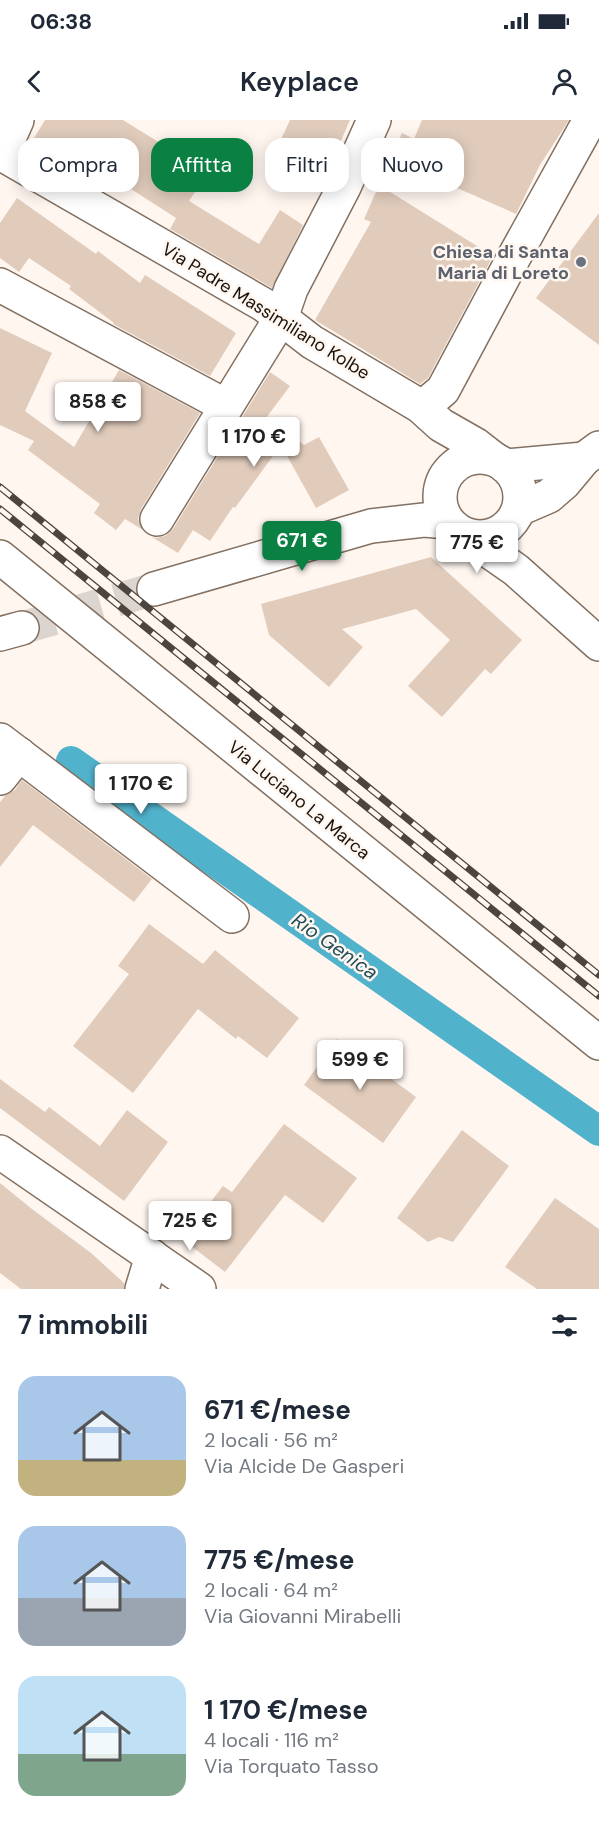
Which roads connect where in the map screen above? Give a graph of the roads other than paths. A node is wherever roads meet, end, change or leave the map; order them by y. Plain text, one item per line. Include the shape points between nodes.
1 (17, 120) edge
2 (374, 120) edge
3 (590, 120) edge
4 (1, 154) edge
5 (0, 285) edge
6 (281, 318) junction
7 (226, 406) junction
8 (420, 406) junction
9 (591, 453) edge
10 (500, 463) junction
11 (518, 512) junction
12 (157, 519) dead end
13 (457, 529) junction
14 (0, 557) edge
15 (516, 570) junction
16 (154, 589) tunnel mouth
17 (599, 644) edge
18 (6, 757) edge
19 (232, 916) dead end
20 (599, 1043) edge
21 (0, 1152) edge
22 (152, 1256) junction
23 (142, 1289) edge
24 (199, 1289) edge

1 - 4 street
2 - 6 street via 291,289
3 - 8 street via 443,390
4 - 6 street, Via Padre Massimiliano Kolbe
5 - 7 street
6 - 7 street
6 - 8 street, Via Padre Massimiliano Kolbe via 312,342
7 - 12 street
8 - 10 street, Via Padre Massimiliano Kolbe via 441,425
9 - 10 street
9 - 11 street via 549,496
10 - 11 street via 515,478 520,493
10 - 13 street via 481,457 468,459 447,473 441,485 441,511
11 - 13 street via 508,527 496,535 482,538
11 - 15 street
13 - 15 street
13 - 16 street via 424,520 371,526
14 - 20 street, Via Luciano La Marca
15 - 17 street
18 - 19 street
21 - 22 street
22 - 23 street
22 - 24 street

